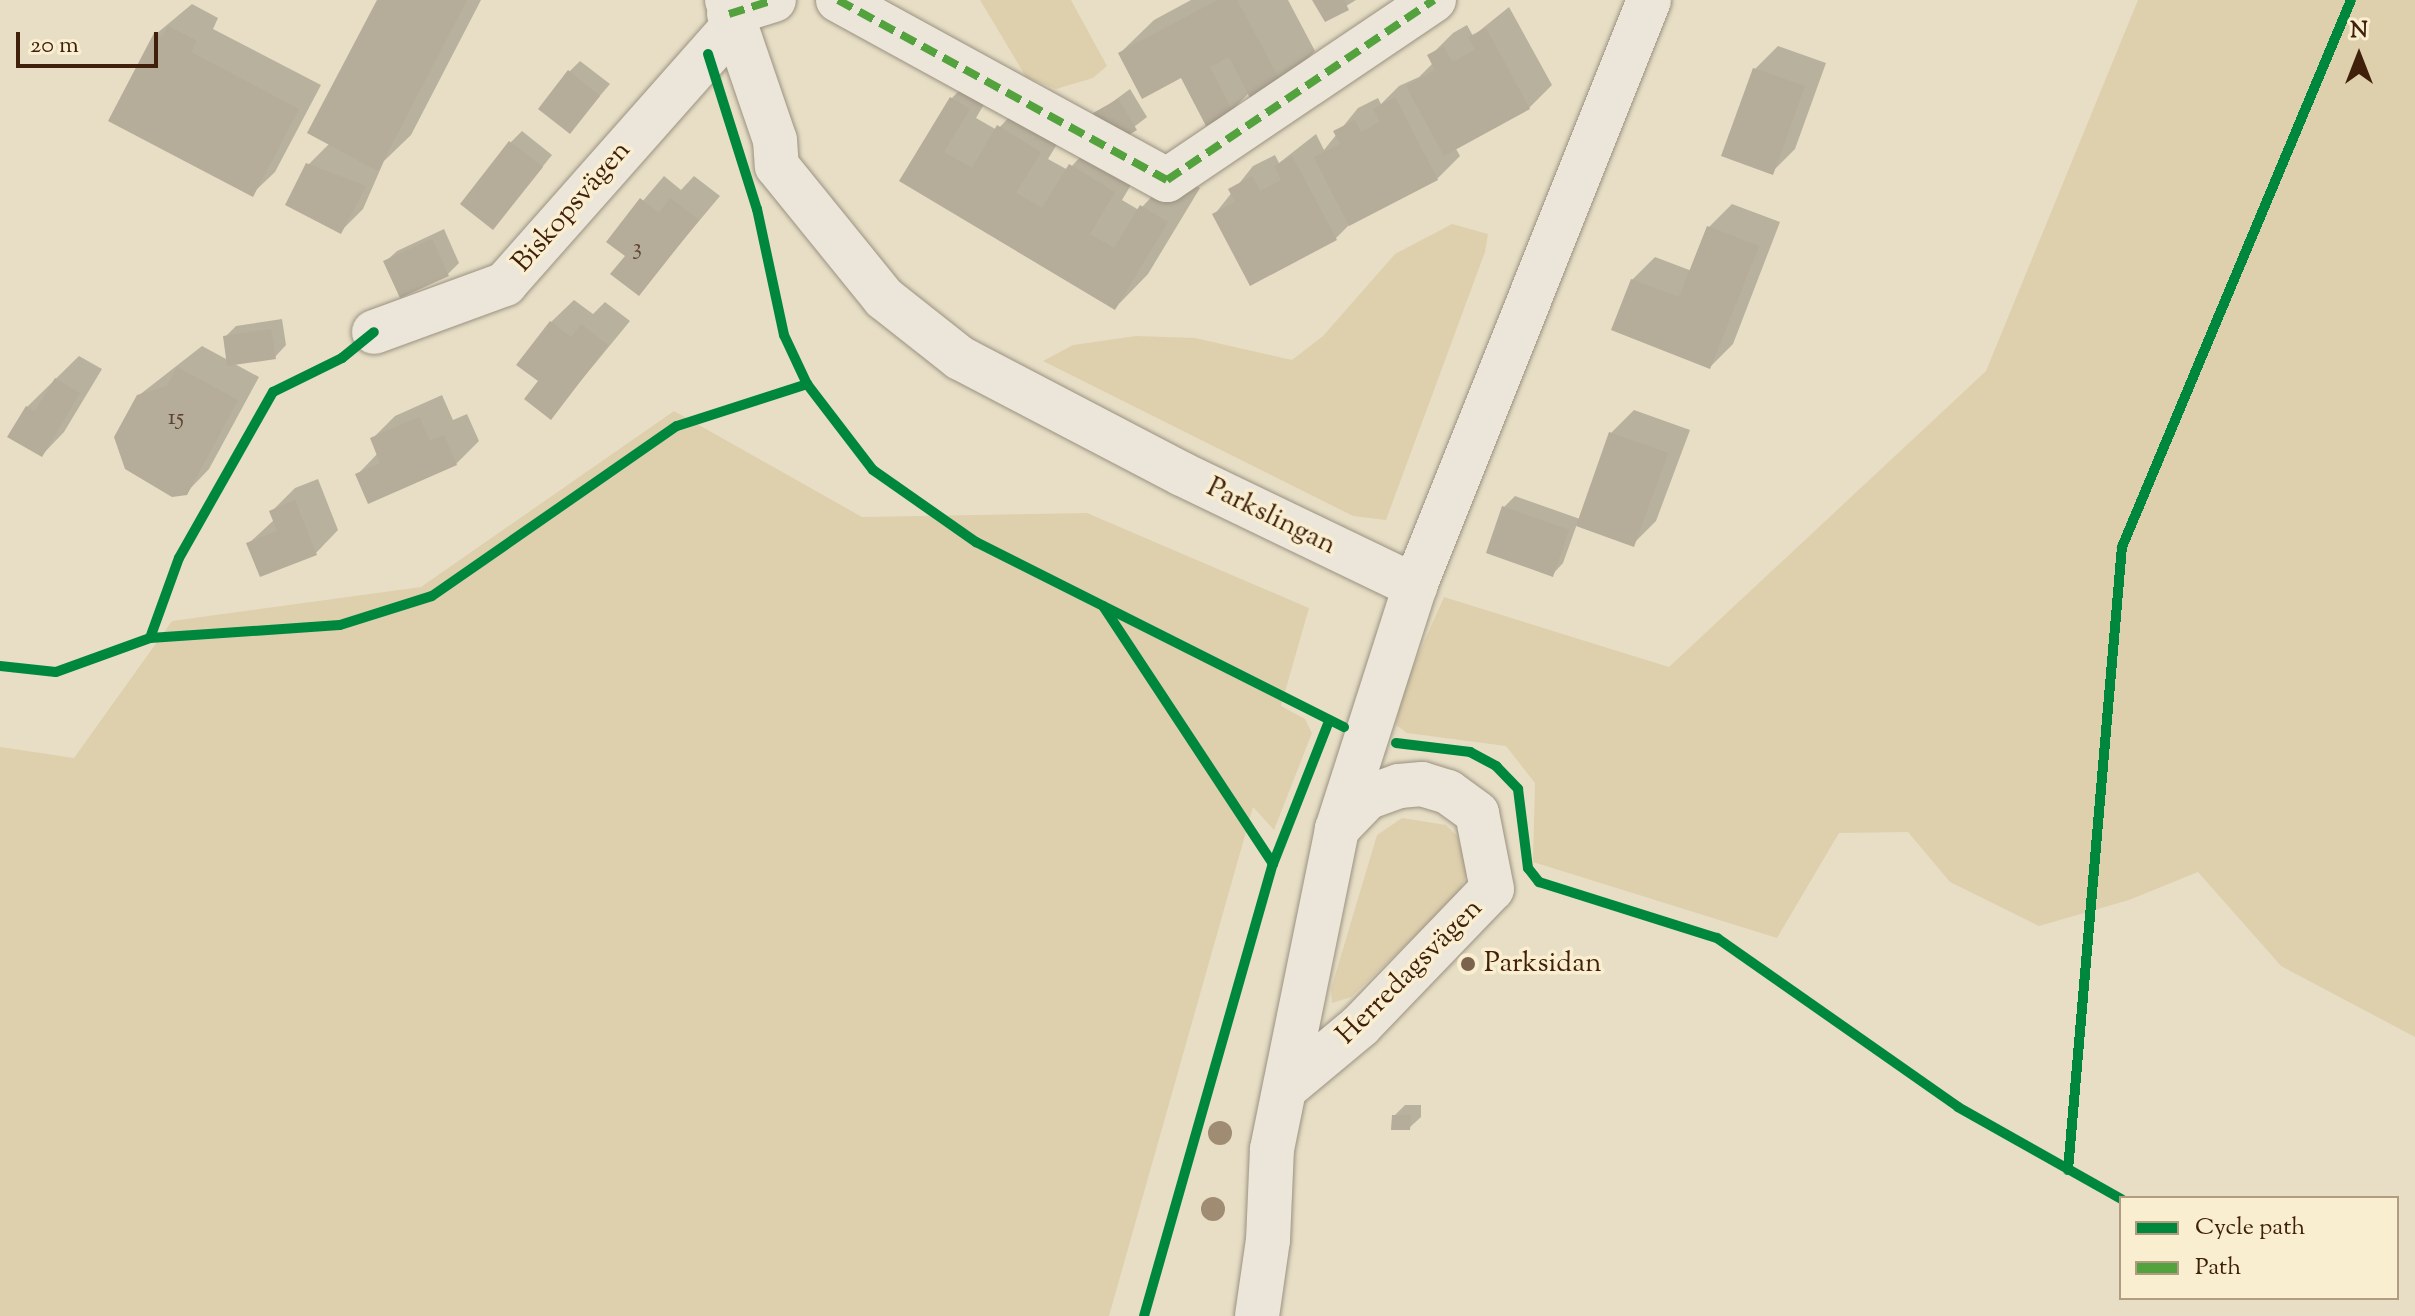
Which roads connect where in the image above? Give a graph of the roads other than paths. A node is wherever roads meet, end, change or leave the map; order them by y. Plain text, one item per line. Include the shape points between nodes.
1 (774, 0) edge
2 (838, 0) edge
3 (1434, 0) edge
4 (1649, 0) edge
5 (730, 14) edge
6 (374, 332) dead end
7 (1415, 586) junction
8 (1337, 829) junction
9 (1288, 1086) junction
10 (1257, 1316) edge

1 - 5 street
2 - 3 street via 1167,180
4 - 7 street
5 - 6 street, Biskopsvägen via 505,284
5 - 7 street, Parkslingan via 775,140 777,166 884,298 960,358 1182,474
7 - 8 street, Herredagsvägen
8 - 9 street, Herredagsvägen
8 - 9 street, Herredagsvägen via 1368,797 1399,786 1422,784 1448,792 1477,813 1492,889 1360,1026
9 - 10 street, Herredagsvägen via 1272,1149 1268,1240

